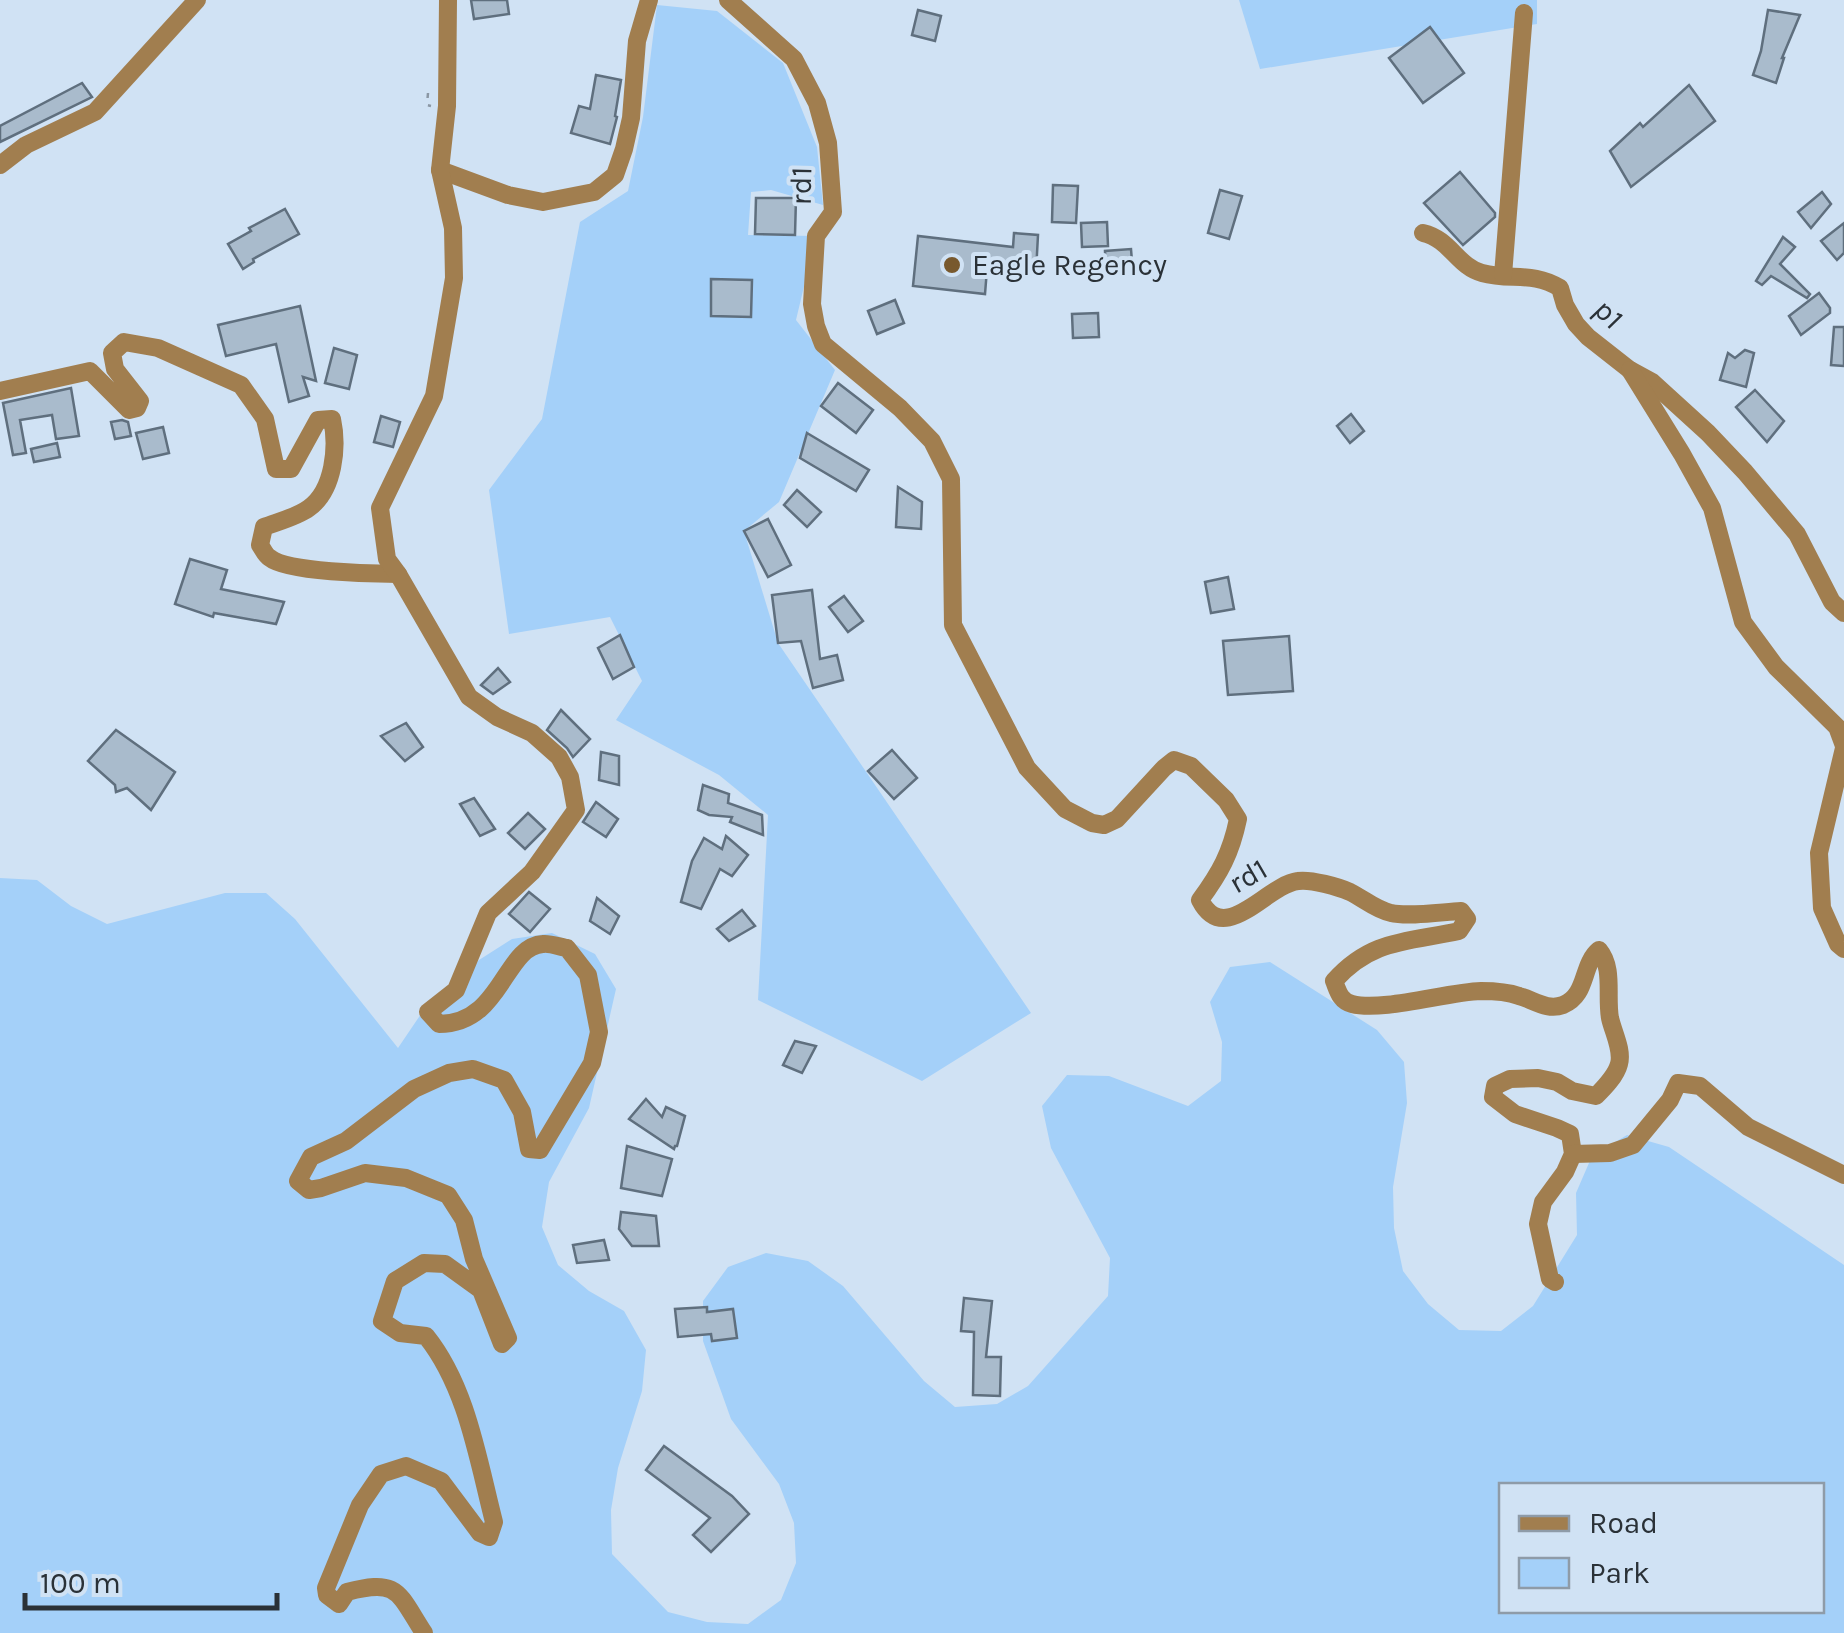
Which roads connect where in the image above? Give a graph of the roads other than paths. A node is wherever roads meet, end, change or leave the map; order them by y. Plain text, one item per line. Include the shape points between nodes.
1 (197, 0) edge
2 (448, 0) edge
3 (648, 0) edge
4 (728, 0) edge
5 (1524, 13) dead end
6 (0, 165) edge
7 (440, 170) junction
8 (1423, 233) dead end
9 (1502, 275) junction
10 (1630, 370) junction
11 (0, 391) edge
12 (398, 574) junction
13 (1844, 614) edge
14 (1844, 747) edge
15 (1844, 949) edge
16 (1572, 1154) junction
17 (1844, 1176) edge
18 (1555, 1282) dead end
19 (424, 1633) edge

1 - 6 street via 95,112
2 - 7 street
3 - 7 street via 637,41 632,118 615,175 594,192 543,202
4 - 16 street, rd1 via 794,59 816,103 828,144 833,212 816,236 816,326 823,344 932,441 951,479 953,625 1027,768 1066,809 1104,825 1174,760 1191,766 1238,819 1233,846 1200,900 1216,918 1230,918 1296,880 1348,891 1391,914 1461,911 1468,920 1459,930 1362,954 1334,981 1350,1004 1484,991 1553,1008 1580,990 1589,958 1599,950 1620,1064 1609,1082 1596,1096 1538,1078 1510,1079 1495,1086 1493,1097 1515,1114 1570,1134
5 - 9 street
7 - 12 street via 454,278 434,396 380,508 387,559
8 - 9 street, p1 via 1437,236 1480,273
9 - 10 street, p1 via 1544,279 1560,288 1576,324
10 - 13 street, p1 via 1683,408 1745,472 1797,534
10 - 14 street via 1712,508 1743,622 1776,667 1837,727
11 - 12 street via 90,370 129,410 137,408 140,401 112,353 124,342 158,348 241,385 264,419 276,469 292,469 318,420 332,418 336,438 326,490 308,509 264,528 260,545 288,565
12 - 19 street via 469,697 559,757 576,810 532,872 488,913 456,990 428,1012 439,1024 455,1024 487,1005 523,951 542,944 567,948 588,975 600,1032 592,1063 540,1150 529,1148 522,1112 504,1080 472,1069 414,1089 346,1140 311,1157 298,1181 310,1190 365,1173 406,1178 448,1195 464,1220 508,1338 502,1344 481,1290 445,1264 424,1263 394,1282 382,1321 426,1336 438,1351 463,1404 494,1522 489,1536 480,1533 442,1481 406,1466 381,1474 360,1505 326,1588 339,1604 347,1592 364,1587 397,1591
14 - 15 street via 1819,853 1822,908
16 - 17 street via 1633,1145 1678,1084 1700,1086 1748,1128
16 - 18 street via 1538,1224

